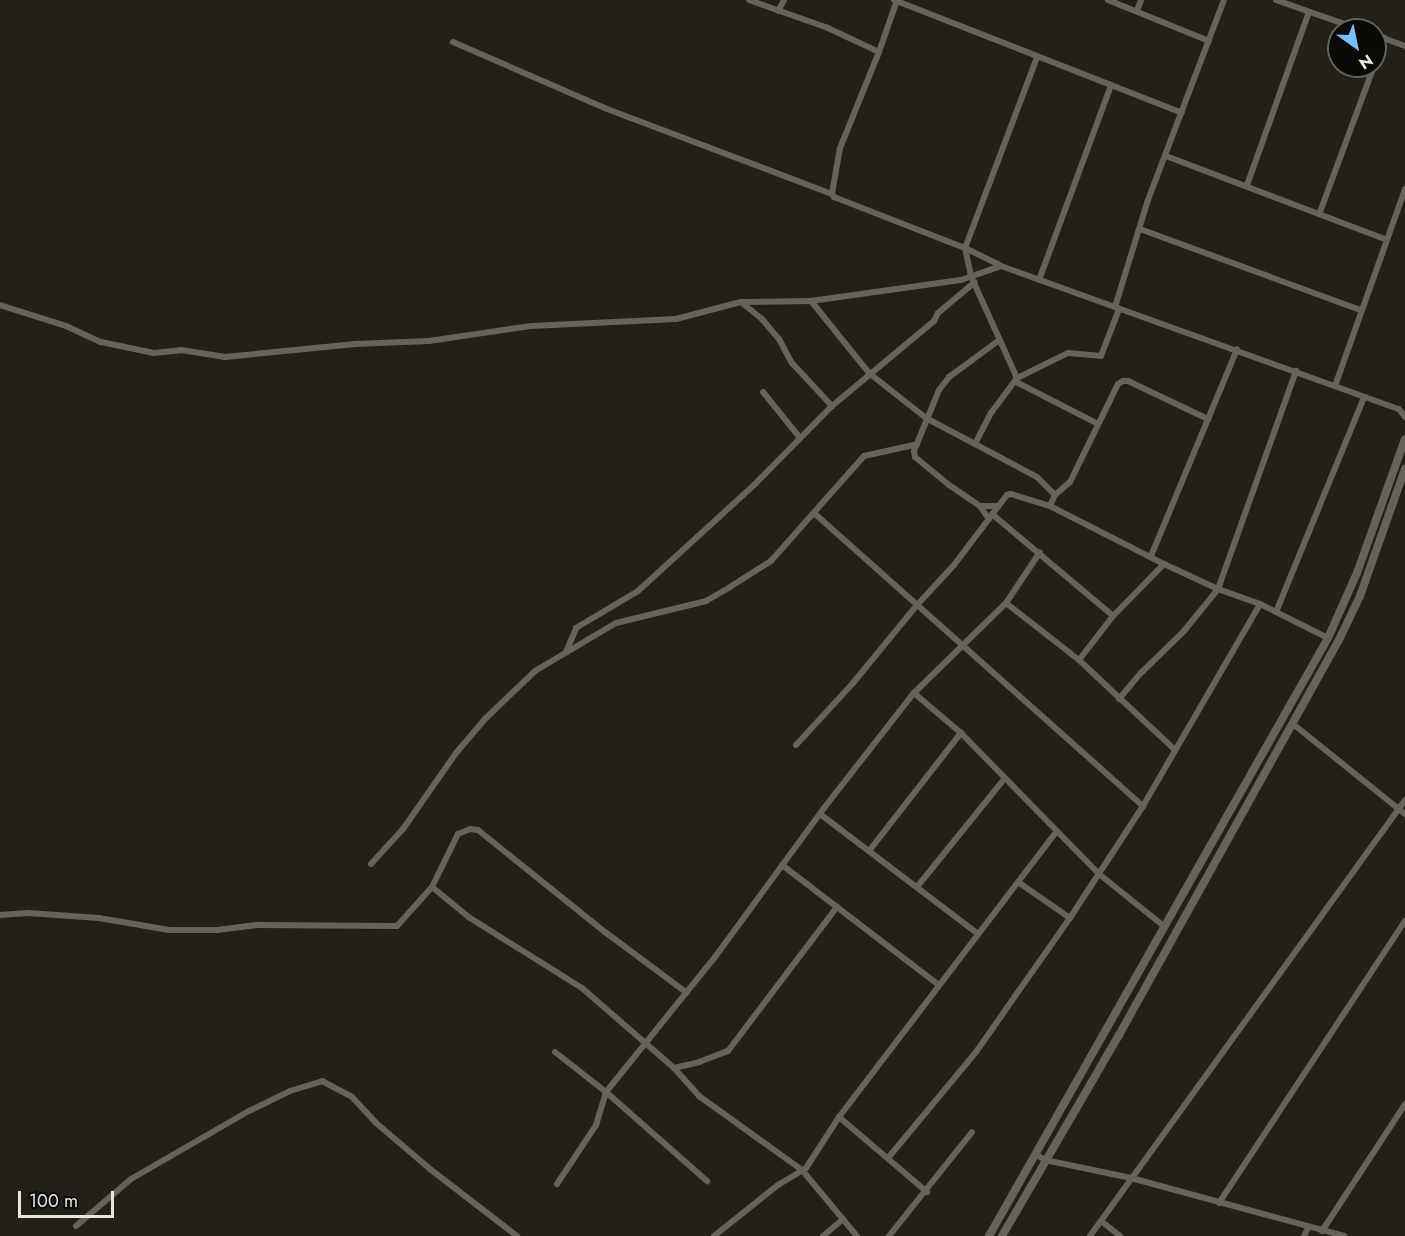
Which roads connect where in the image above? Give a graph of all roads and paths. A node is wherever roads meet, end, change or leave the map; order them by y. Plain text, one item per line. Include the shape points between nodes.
1 (749, 0) edge
2 (784, 0) edge
3 (896, 0) edge
4 (1108, 0) edge
5 (1142, 0) edge
6 (1224, 0) edge
7 (1276, 0) edge
8 (778, 11) junction
9 (1137, 11) junction
10 (1309, 12) junction
11 (1327, 18) edge
12 (1387, 39) edge
13 (1209, 41) junction
14 (453, 42) dead end
15 (1405, 46) edge
16 (879, 52) junction
17 (1037, 57) junction
18 (1369, 78) edge
19 (1111, 85) junction
20 (1182, 113) junction
21 (1166, 156) junction
22 (1247, 185) junction
23 (1405, 189) edge
24 (832, 195) junction
25 (1320, 212) junction
26 (1140, 229) junction
27 (1386, 240) junction
28 (965, 248) junction
29 (1001, 266) junction
30 (973, 279) junction
31 (1039, 280) junction
32 (811, 301) junction
33 (741, 302) junction
34 (0, 305) edge
35 (1117, 308) junction
36 (1360, 310) junction
37 (998, 340) junction
38 (1237, 349) junction
39 (1296, 371) junction
40 (869, 374) junction
41 (1016, 380) junction
42 (1335, 386) junction
43 (763, 392) dead end
44 (1364, 397) junction
45 (832, 406) junction
46 (1402, 408) edge
47 (926, 417) junction
48 (1405, 417) edge
49 (1208, 419) junction
50 (1098, 424) junction
51 (800, 438) junction
52 (1405, 439) edge
53 (975, 444) junction
54 (915, 445) junction
55 (1404, 474) edge
56 (1055, 495) junction
57 (980, 506) junction
58 (998, 506) junction
59 (1050, 506) junction
60 (814, 513) junction
61 (990, 516) junction
62 (1040, 552) junction
63 (1151, 556) junction
64 (1164, 564) junction
65 (1218, 589) junction
66 (1006, 603) junction
67 (1260, 604) junction
68 (917, 605) junction
69 (1276, 612) junction
70 (1113, 616) junction
71 (1328, 638) junction
72 (962, 647) junction
73 (566, 652) junction
74 (1079, 660) junction
75 (914, 693) junction
76 (1119, 699) junction
77 (1290, 706) junction
78 (1300, 710) junction
79 (1293, 724) junction
80 (961, 734) junction
81 (796, 745) dead end
82 (1174, 748) junction
83 (1004, 779) junction
84 (1405, 800) edge
85 (1143, 806) junction
86 (1399, 809) junction
87 (820, 814) junction
88 (1405, 814) edge
89 (1056, 832) junction
90 (869, 851) junction
91 (371, 864) dead end
92 (782, 865) junction
93 (1099, 874) junction
94 (1018, 882) junction
95 (432, 887) junction
96 (916, 887) junction
97 (837, 907) junction
98 (0, 915) edge
99 (1070, 918) junction
100 (1405, 921) edge
101 (1165, 927) junction
102 (978, 934) junction
103 (939, 985) junction
104 (687, 993) junction
105 (644, 1043) junction
106 (555, 1052) dead end
107 (674, 1068) junction
108 (606, 1092) junction
109 (1405, 1104) edge
110 (839, 1117) junction
111 (972, 1132) dead end
112 (1035, 1154) junction
113 (888, 1158) junction
114 (1045, 1160) junction
115 (802, 1170) junction
116 (1131, 1178) junction
117 (707, 1181) dead end
118 (557, 1184) dead end
119 (927, 1192) junction
120 (1219, 1203) junction
121 (843, 1219) junction
122 (1101, 1221) junction
123 (76, 1226) dead end
124 (1308, 1228) junction
125 (1322, 1231) junction
126 (517, 1236) edge
127 (714, 1236) edge
128 (823, 1236) edge
129 (857, 1236) edge
130 (889, 1236) edge
131 (989, 1236) edge
132 (1002, 1236) edge
133 (1090, 1236) edge
134 (1120, 1236) edge
135 (1304, 1236) edge
136 (1344, 1236) edge

1 - 8 street
2 - 8 street
3 - 16 street
3 - 17 street
4 - 9 street
5 - 9 street
6 - 13 street
7 - 10 street
8 - 16 street via 828,28
9 - 13 street
10 - 11 street
10 - 22 street
12 - 15 street
13 - 20 street
14 - 24 street via 607,109
16 - 24 street via 840,148
17 - 19 street
17 - 28 street
18 - 25 street
19 - 20 street
19 - 31 street
20 - 21 street
21 - 22 street
21 - 26 street
22 - 25 street
23 - 27 street
24 - 28 street
25 - 27 street
26 - 35 street
26 - 36 street
27 - 36 street
28 - 29 street
28 - 30 street
29 - 30 street
29 - 31 street
30 - 32 street
30 - 37 street
30 - 40 street via 934,321
31 - 35 street
32 - 33 street
32 - 40 street
33 - 34 street via 676,319 531,326 429,341 225,357 181,350 154,353 101,342
33 - 45 street via 762,319 792,363
35 - 38 street
35 - 41 street via 1101,356 1068,353
36 - 42 street
37 - 41 street
37 - 47 street via 949,377
38 - 39 street
38 - 49 street
39 - 42 street
39 - 65 street
40 - 45 street
40 - 47 street
41 - 50 street
41 - 53 street via 991,413
42 - 44 street
43 - 51 street
44 - 46 street
44 - 69 street
45 - 51 street
46 - 48 street
47 - 53 street
47 - 54 street
49 - 50 street via 1128,381 1118,384
49 - 63 street
50 - 56 street via 1070,482
51 - 73 street via 638,591 576,628
52 - 71 main road via 1357,573
53 - 56 street via 1037,477
54 - 57 street via 915,457
54 - 60 street via 864,456
55 - 78 main road via 1360,596
56 - 59 street
57 - 58 street
57 - 61 street
58 - 59 street via 1011,494
58 - 61 street
59 - 63 street
60 - 68 street
60 - 73 street via 771,561 714,597 616,623
61 - 62 street
61 - 68 street via 954,566
62 - 66 street
62 - 70 street
63 - 64 street
64 - 65 street
64 - 70 street
65 - 67 street
65 - 76 street
66 - 72 street
66 - 74 street
67 - 69 street
67 - 82 street
68 - 72 street
68 - 81 street via 854,683
69 - 71 street
70 - 74 street
71 - 77 main road
72 - 75 street
72 - 85 street
73 - 91 street via 535,671 485,719 403,829
74 - 76 street
75 - 80 street
75 - 87 street
76 - 82 street
77 - 78 main road
77 - 101 main road
78 - 79 main road
79 - 86 street
79 - 114 main road
80 - 83 street
80 - 90 street
82 - 85 street
83 - 89 street
83 - 96 street
84 - 86 street
85 - 93 street
86 - 88 street
86 - 116 street
87 - 90 street
87 - 92 street
89 - 93 street
89 - 94 street
90 - 96 street
92 - 97 street
92 - 104 street
93 - 99 street
93 - 101 street
94 - 99 street
94 - 102 street
95 - 98 street via 397,926 257,925 169,930 99,918
95 - 104 street via 458,834 478,830 605,933
95 - 105 street via 470,918 582,988
96 - 102 street
97 - 103 street
97 - 107 street via 728,1051
99 - 113 street via 976,1052
100 - 120 street
101 - 112 main road
102 - 103 street
103 - 110 street
104 - 105 street
105 - 107 street
105 - 108 street
106 - 108 street
107 - 115 street via 699,1096
108 - 117 street
108 - 118 street via 596,1125
109 - 125 street
110 - 113 street
110 - 115 street
111 - 119 street
112 - 114 street
112 - 131 main road
113 - 119 street
114 - 116 street
114 - 132 main road
115 - 121 street
115 - 127 street
116 - 120 street
116 - 122 street
119 - 130 street
120 - 124 street
121 - 128 street
121 - 129 street
122 - 133 street
122 - 134 street
123 - 126 street via 131,1179 249,1111 322,1081 352,1097 430,1169
124 - 125 street
124 - 135 street
125 - 136 street

